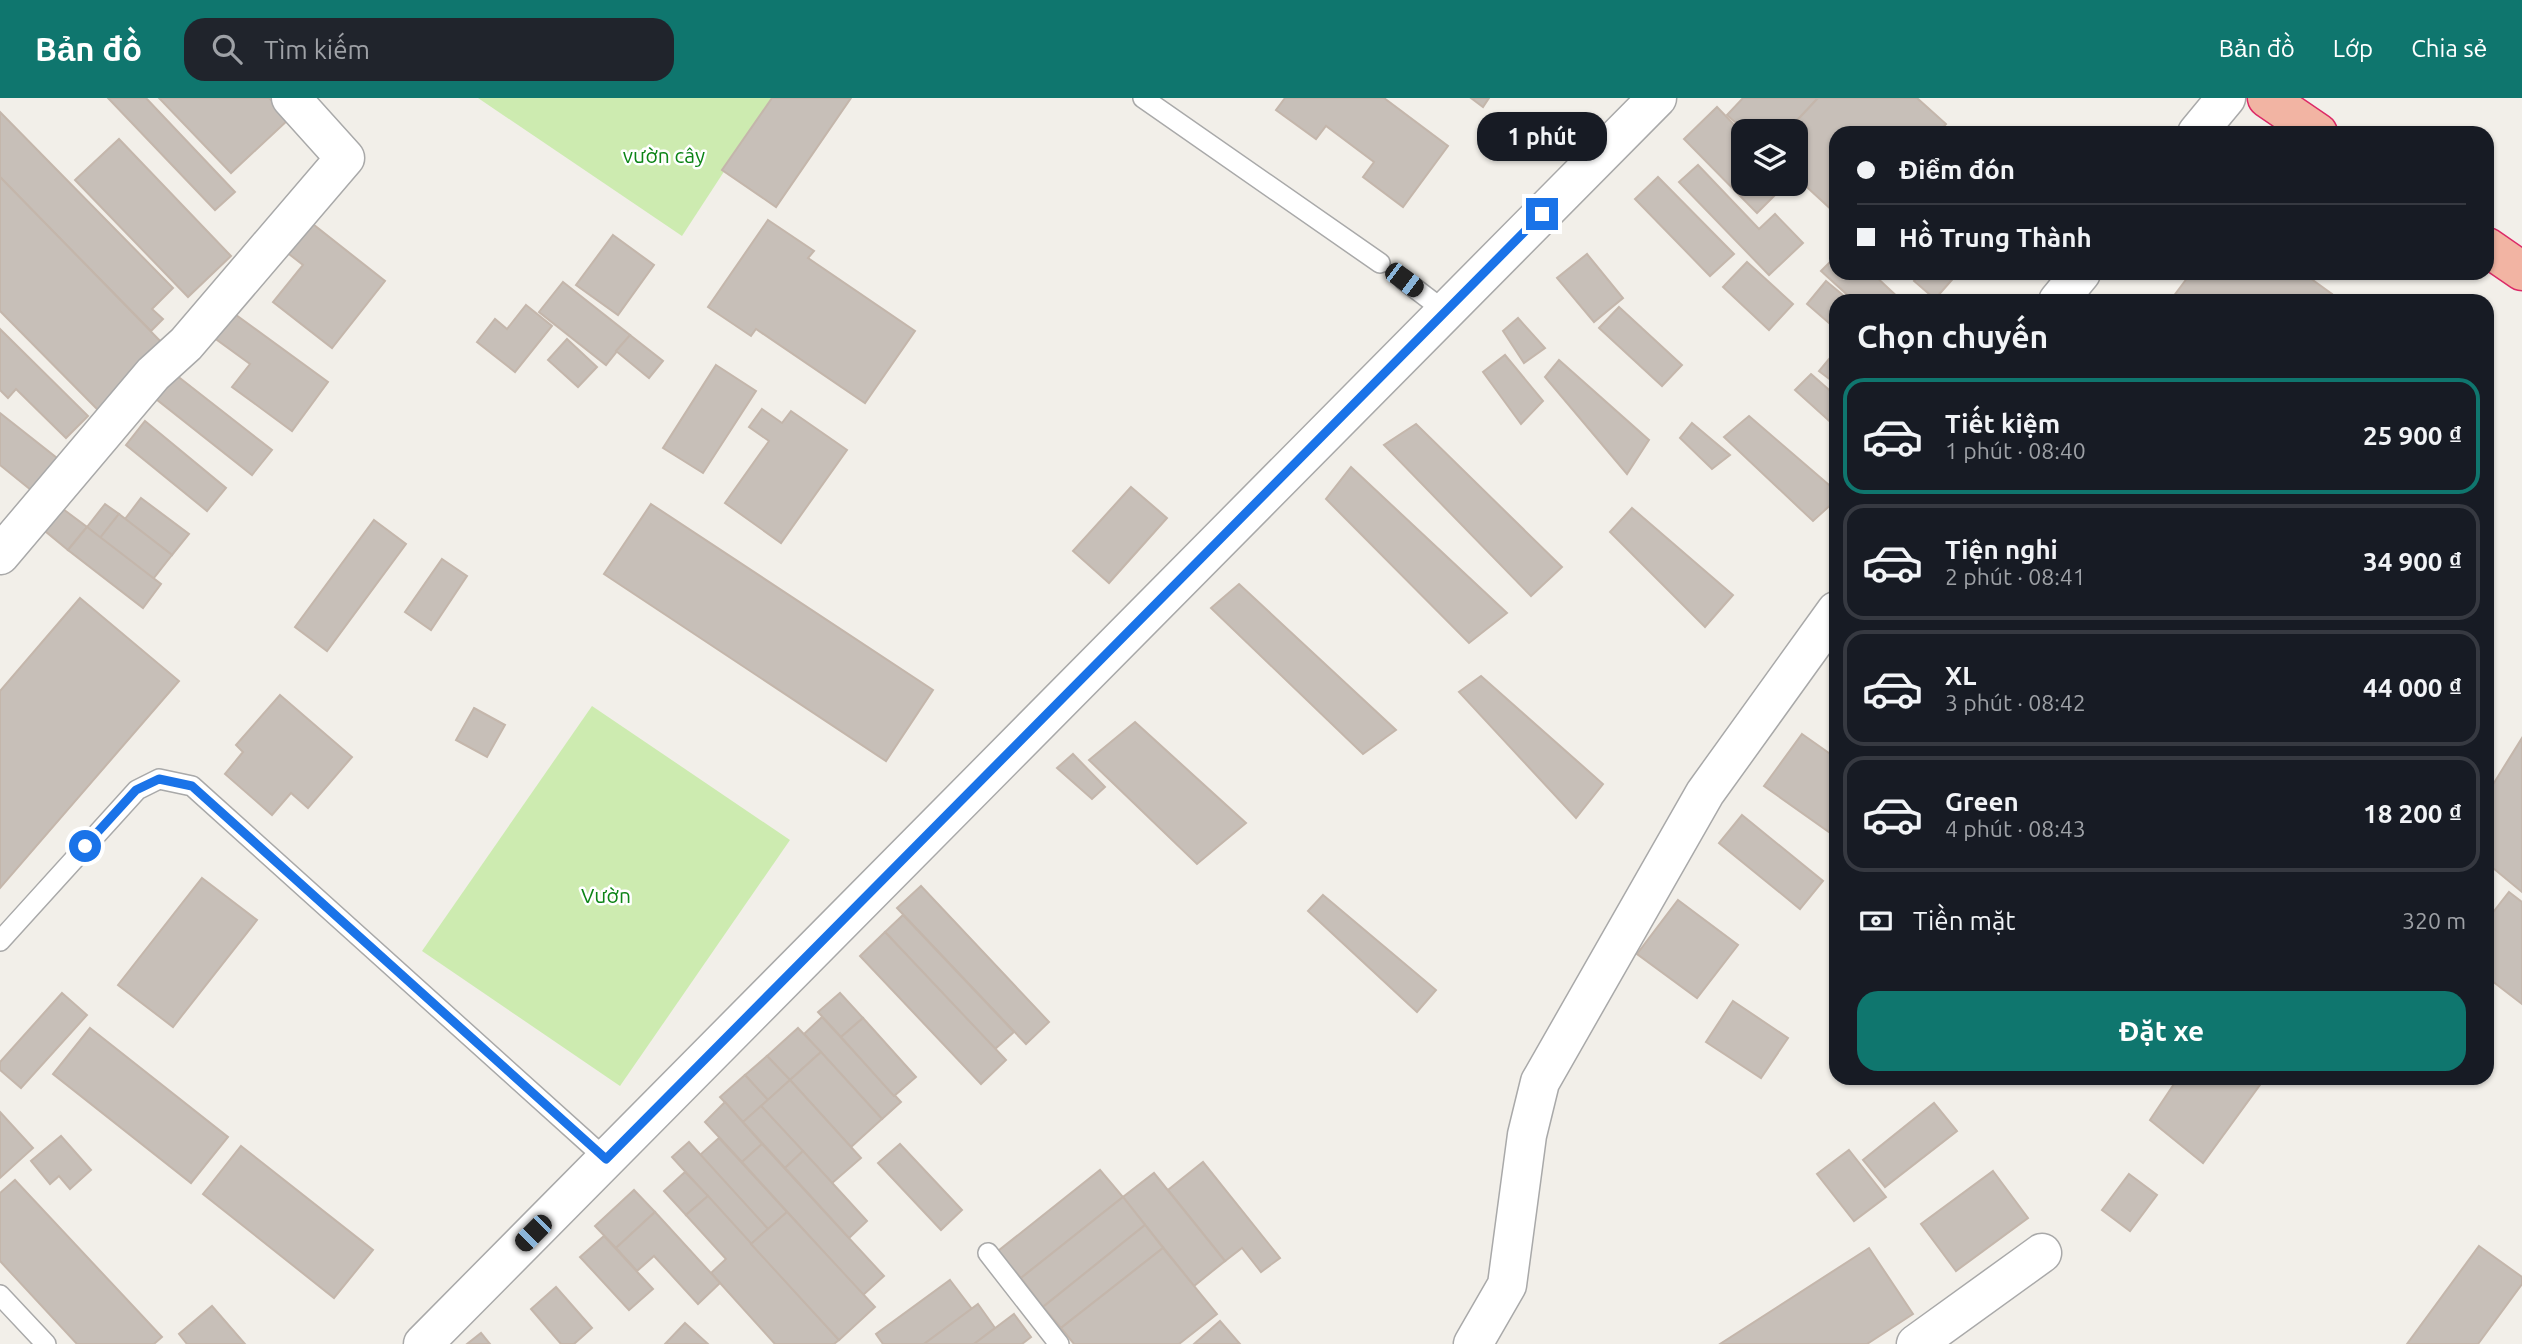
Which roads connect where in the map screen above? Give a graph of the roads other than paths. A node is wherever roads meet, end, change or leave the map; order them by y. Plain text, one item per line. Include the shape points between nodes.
1 (291, 98) edge
2 (1143, 98) edge
3 (1657, 98) edge
4 (2226, 98) edge
5 (2266, 98) edge
6 (2203, 126) edge
7 (2308, 126) edge
8 (2494, 252) edge
9 (1380, 263) dead end
10 (2522, 271) edge
11 (1404, 280) dead end
12 (2075, 280) edge
13 (2064, 294) edge
14 (1446, 312) junction
15 (0, 555) edge
16 (1829, 621) edge
17 (0, 941) edge
18 (606, 1159) junction
19 (988, 1253) dead end
20 (2042, 1253) dead end
21 (0, 1294) edge
22 (46, 1344) edge
23 (423, 1344) edge
24 (1059, 1344) edge
25 (1473, 1344) edge
26 (1916, 1344) edge

1 - 15 street via 345,158
2 - 9 lane
3 - 14 street
4 - 6 street
5 - 7 highway
8 - 10 highway
11 - 14 lane
12 - 13 street
14 - 18 street
16 - 25 street via 1706,793 1540,1082 1527,1135 1507,1284
17 - 18 lane via 136,790 159,779 192,786
18 - 23 street
19 - 24 lane
20 - 26 street
21 - 22 lane

